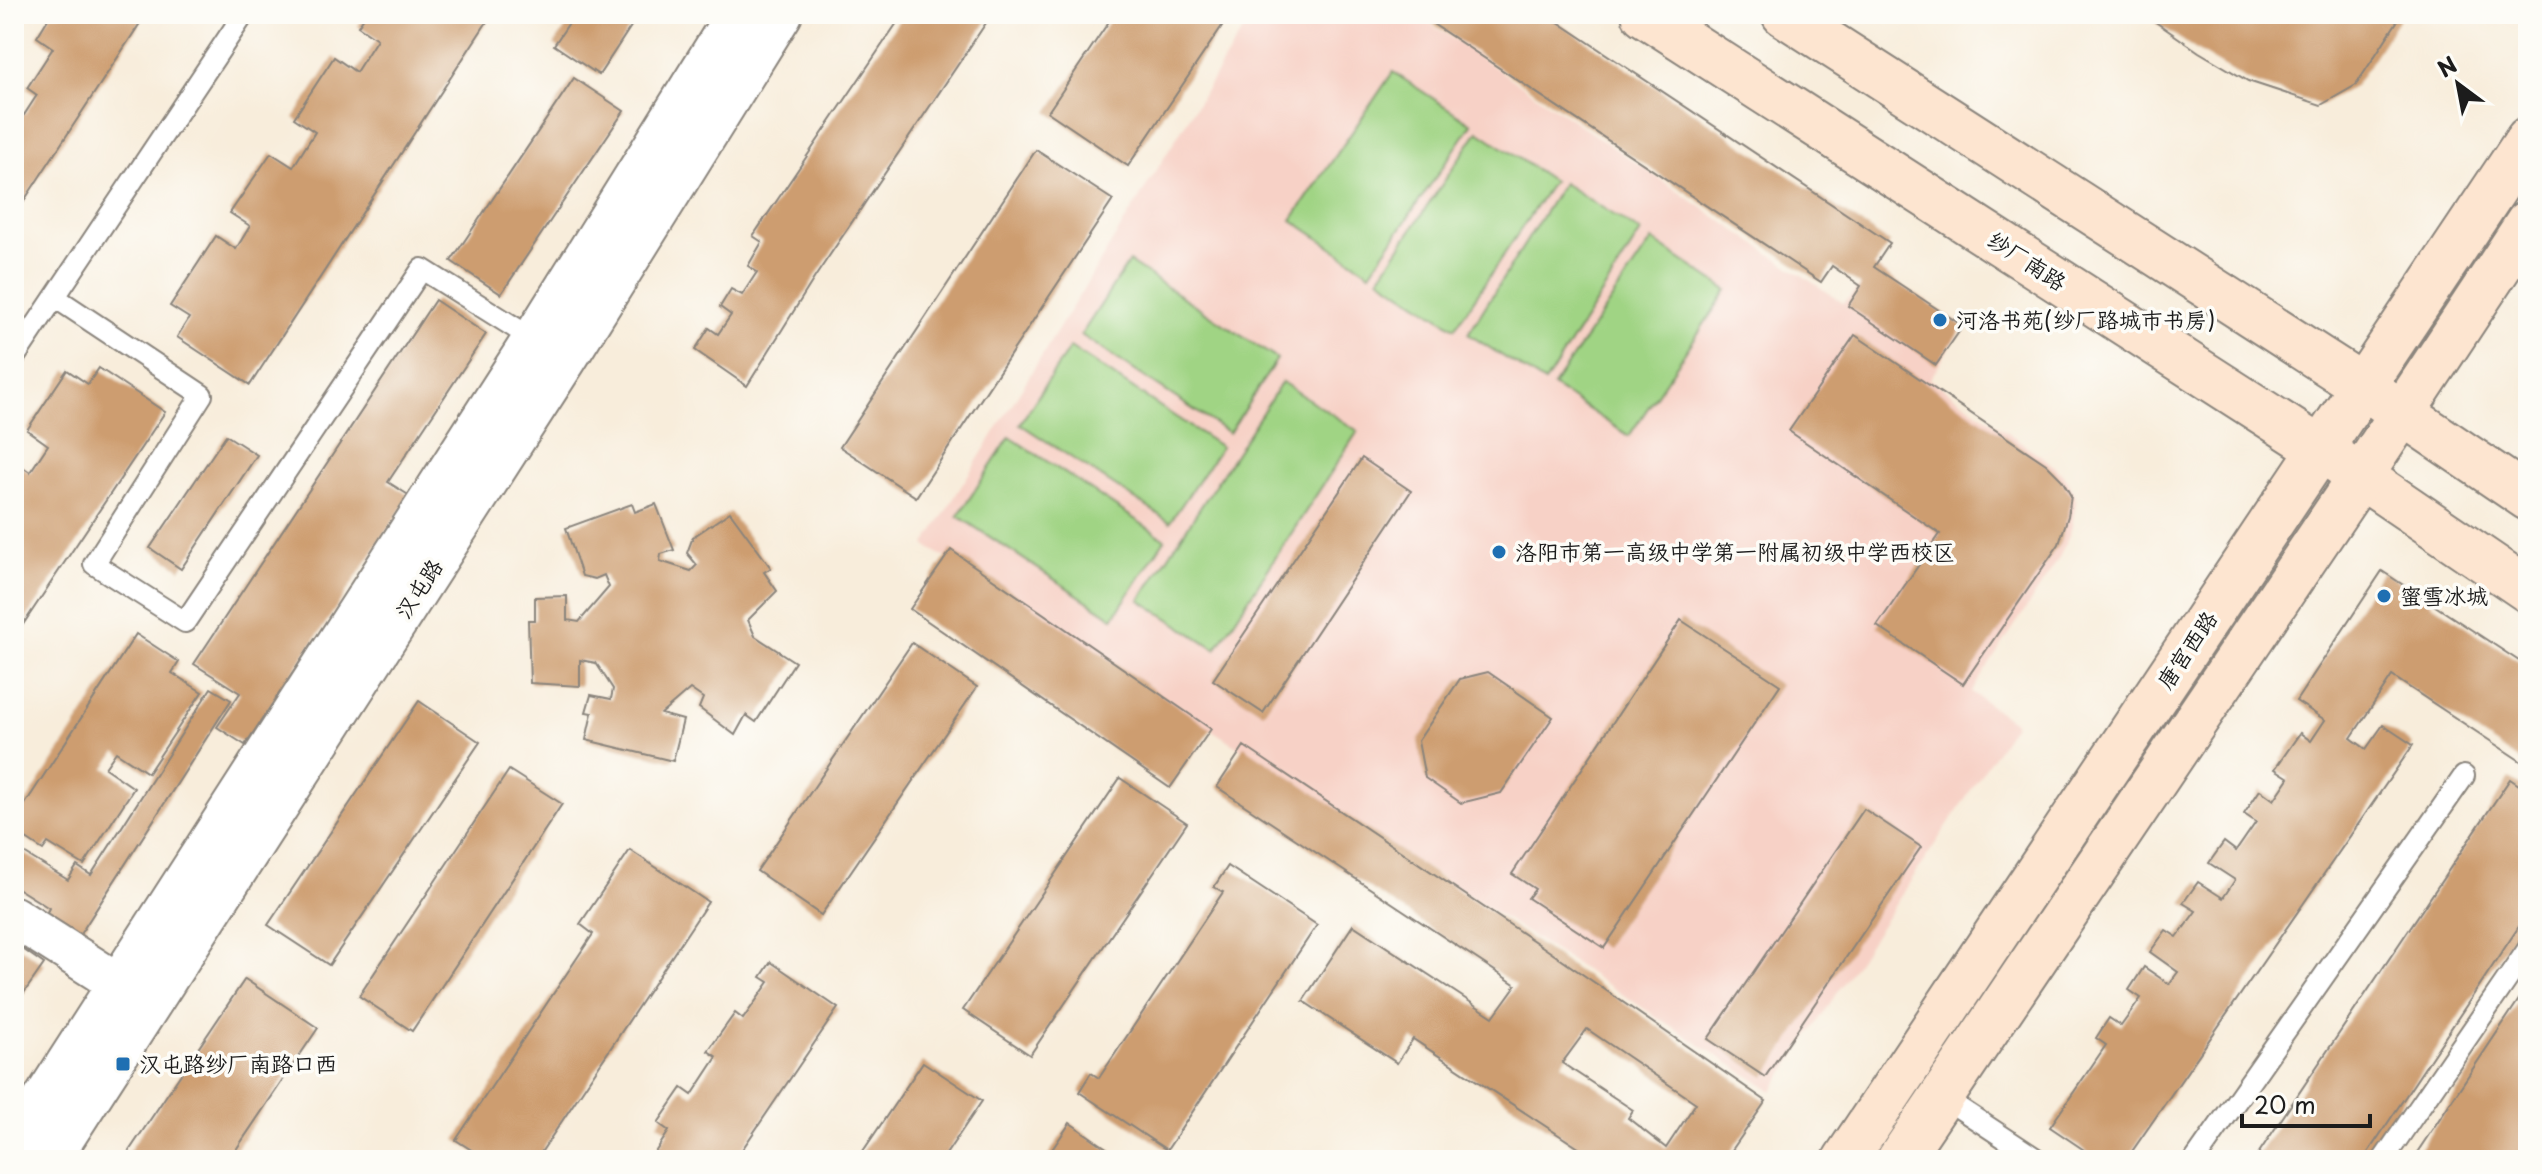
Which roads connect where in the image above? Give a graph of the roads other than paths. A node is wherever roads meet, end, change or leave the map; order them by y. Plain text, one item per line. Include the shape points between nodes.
1 (244, 14) edge
2 (736, 14) edge
3 (782, 14) edge
4 (1644, 14) edge
5 (1784, 14) edge
6 (2528, 139) edge
7 (2528, 223) edge
8 (56, 298) junction
9 (533, 339) junction
10 (14, 358) edge
11 (2364, 387) junction
12 (2401, 413) junction
13 (2322, 450) junction
14 (2360, 477) junction
15 (2528, 498) edge
16 (2528, 590) edge
17 (2464, 776) dead end
18 (14, 917) edge
19 (2528, 949) edge
20 (119, 984) junction
21 (1905, 1072) junction
22 (1943, 1097) junction
23 (14, 1145) edge
24 (50, 1160) edge
25 (1845, 1160) edge
26 (1899, 1160) edge
27 (2038, 1160) edge
28 (2195, 1160) edge
29 (2383, 1160) edge

1 - 8 lane
2 - 9 street, 汉屯路
3 - 24 street, 汉屯路 via 566,360
4 - 13 main road, 纱厂南路
5 - 11 main road
6 - 11 main road, 唐宫西路
7 - 12 main road
8 - 9 lane via 202,395 94,564 185,622 422,269
8 - 10 lane
9 - 20 street, 汉屯路
11 - 12 main road
11 - 13 main road, 唐宫西路
12 - 14 main road
12 - 15 main road
13 - 14 main road, 纱厂南路
13 - 21 main road, 唐宫西路
14 - 16 main road, 纱厂南路
14 - 22 main road
17 - 28 lane
18 - 20 street
19 - 29 lane
20 - 23 street, 汉屯路
21 - 22 lane
21 - 25 main road, 唐宫西路
22 - 26 main road
22 - 27 lane

